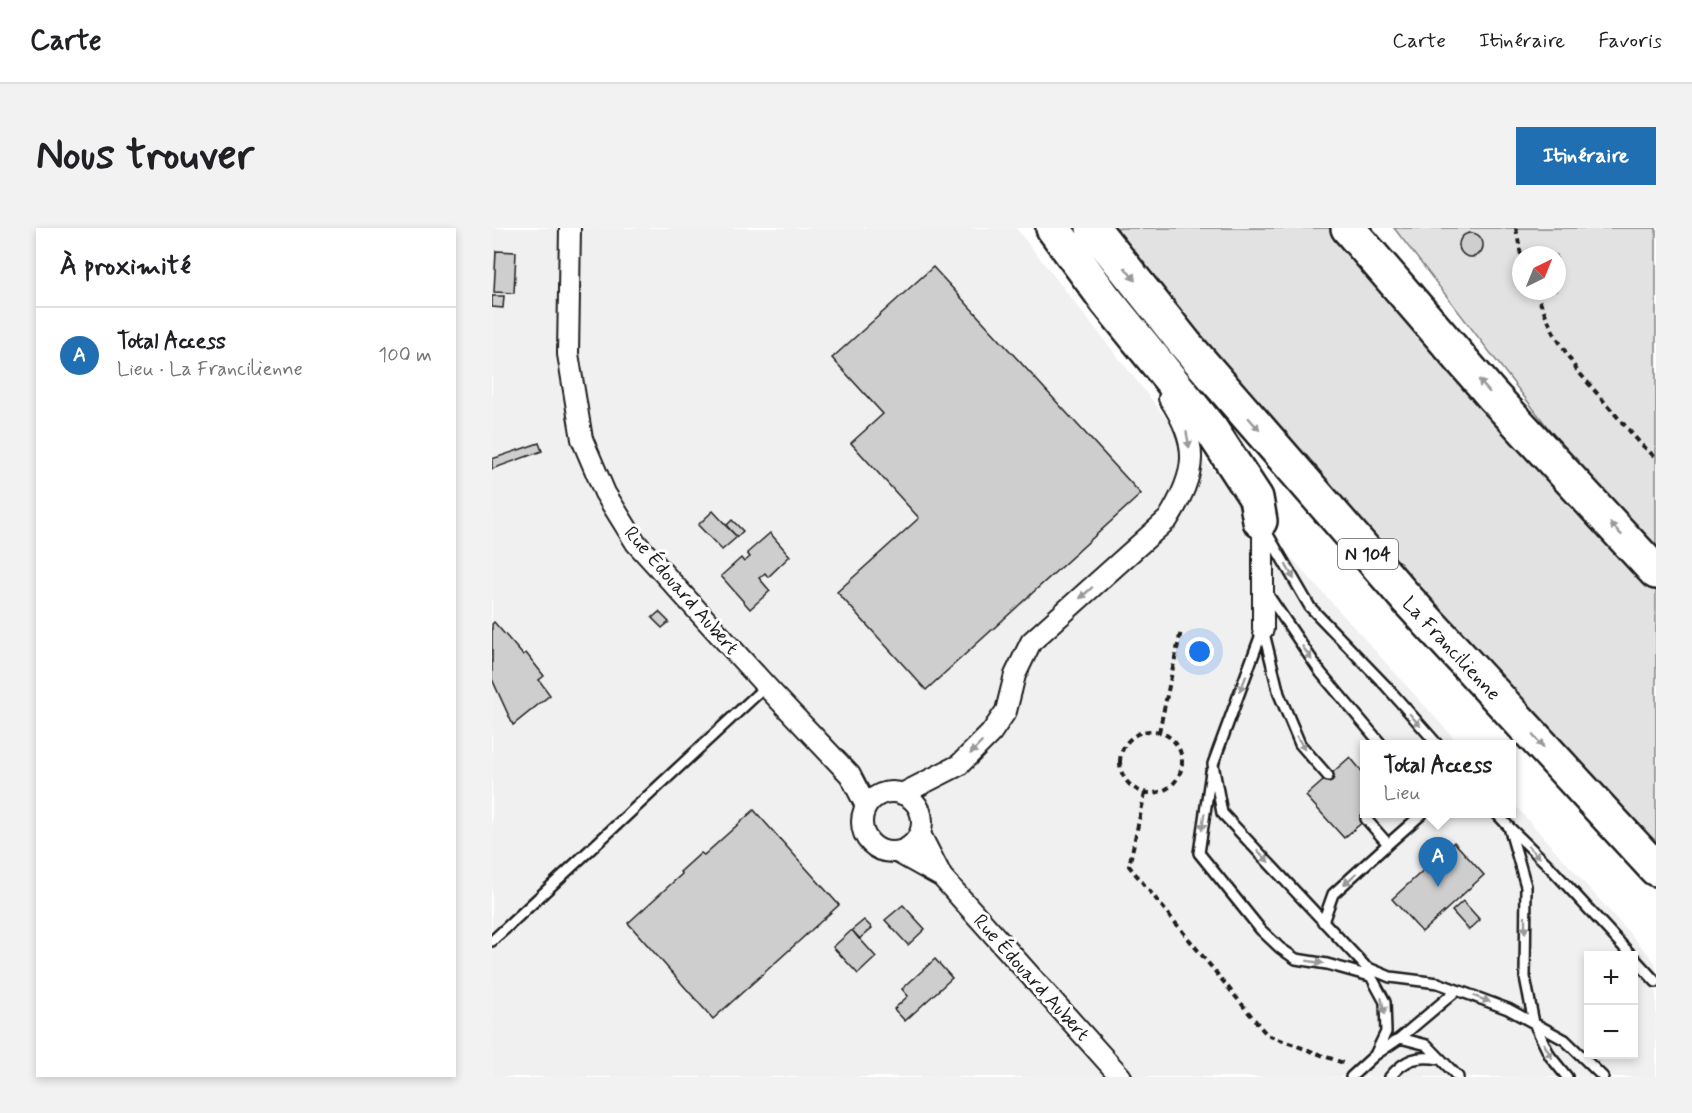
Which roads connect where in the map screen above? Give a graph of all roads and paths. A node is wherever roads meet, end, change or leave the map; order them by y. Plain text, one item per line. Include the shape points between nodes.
1 (570, 228) edge
2 (1053, 228) edge
3 (1094, 228) edge
4 (1348, 228) edge
5 (1516, 228) edge
6 (1519, 246) edge
7 (1106, 300) junction
8 (1539, 300) edge
9 (1656, 458) edge
10 (1260, 521) junction
11 (1656, 572) edge
12 (1263, 588) junction
13 (1263, 629) junction
14 (1181, 631) dead end
15 (766, 686) junction
16 (1159, 732) junction
17 (1379, 740) edge
18 (1433, 740) edge
19 (1213, 764) junction
20 (850, 776) junction
21 (1328, 776) dead end
22 (897, 793) junction
23 (1145, 793) junction
24 (866, 806) junction
25 (1417, 818) edge
26 (1497, 818) edge
27 (1501, 818) edge
28 (1366, 819) dead end
29 (1509, 827) junction
30 (920, 834) junction
31 (1388, 844) junction
32 (897, 852) junction
33 (1656, 868) edge
34 (942, 877) junction
35 (1323, 922) junction
36 (492, 941) edge
37 (1627, 951) edge
38 (1638, 962) edge
39 (1368, 972) junction
40 (1656, 982) edge
41 (1457, 990) junction
42 (1534, 1023) junction
43 (1400, 1038) junction
44 (1375, 1055) junction
45 (1440, 1059) junction
46 (1359, 1070) junction
47 (1121, 1077) edge
48 (1351, 1077) edge
49 (1390, 1077) edge
50 (1458, 1077) edge
51 (1566, 1077) edge
52 (1603, 1077) edge

1 - 15 street, Rue Édouard Aubert via 568,354 582,439 591,461 605,493 636,543
2 - 7 highway
3 -> 33 highway, La Francilienne / N 104 via 1186,345 1399,589
11 -> 4 highway via 1492,394
5 - 6 path
7 - 10 highway via 1212,431 1256,498
7 -> 22 street via 1178,412 1189,437 1191,468 1182,496 1168,519 1031,642 1015,675 1006,711 992,733 959,765
8 - 9 path via 1576,369
10 - 12 street
10 -> 18 lane via 1310,607
12 - 13 street
12 -> 17 lane via 1321,674
13 -> 19 lane
13 -> 21 lane via 1279,694 1300,744
14 - 16 path
15 - 20 street, Rue Édouard Aubert
15 - 36 lane
16 - 23 path via 1176,743 1181,753 1180,774 1166,789
16 - 23 path via 1138,733 1120,755 1122,775 1136,790
19 -> 35 lane via 1222,813
19 -> 39 lane via 1199,853 1280,948 1296,959
20 - 22 street, Rue Édouard Aubert
20 - 24 street, Rue Édouard Aubert
22 - 24 street via 873,798
22 - 30 street via 917,806 921,815
23 - 46 path via 1129,866 1267,1035
24 - 32 street via 861,825 864,835 878,849
25 - 31 lane
26 - 29 lane
27 - 29 lane
28 - 31 lane
29 -> 37 lane
29 -> 42 lane via 1526,886 1525,978
30 - 32 street via 907,849
30 - 34 street, Rue Édouard Aubert
31 -> 35 lane via 1333,894
32 - 34 street, Rue Édouard Aubert
34 - 47 street, Rue Édouard Aubert
35 - 39 lane
38 - 40 lane
39 - 41 lane via 1438,983
39 -> 44 lane via 1385,1002 1386,1032
41 -> 42 lane
41 - 43 lane
42 -> 51 lane via 1550,1056
42 - 52 lane via 1565,1040
43 - 44 lane
43 - 45 lane via 1427,1045
44 - 46 lane
45 - 49 lane via 1423,1056 1401,1065
45 - 50 lane
46 - 48 lane

